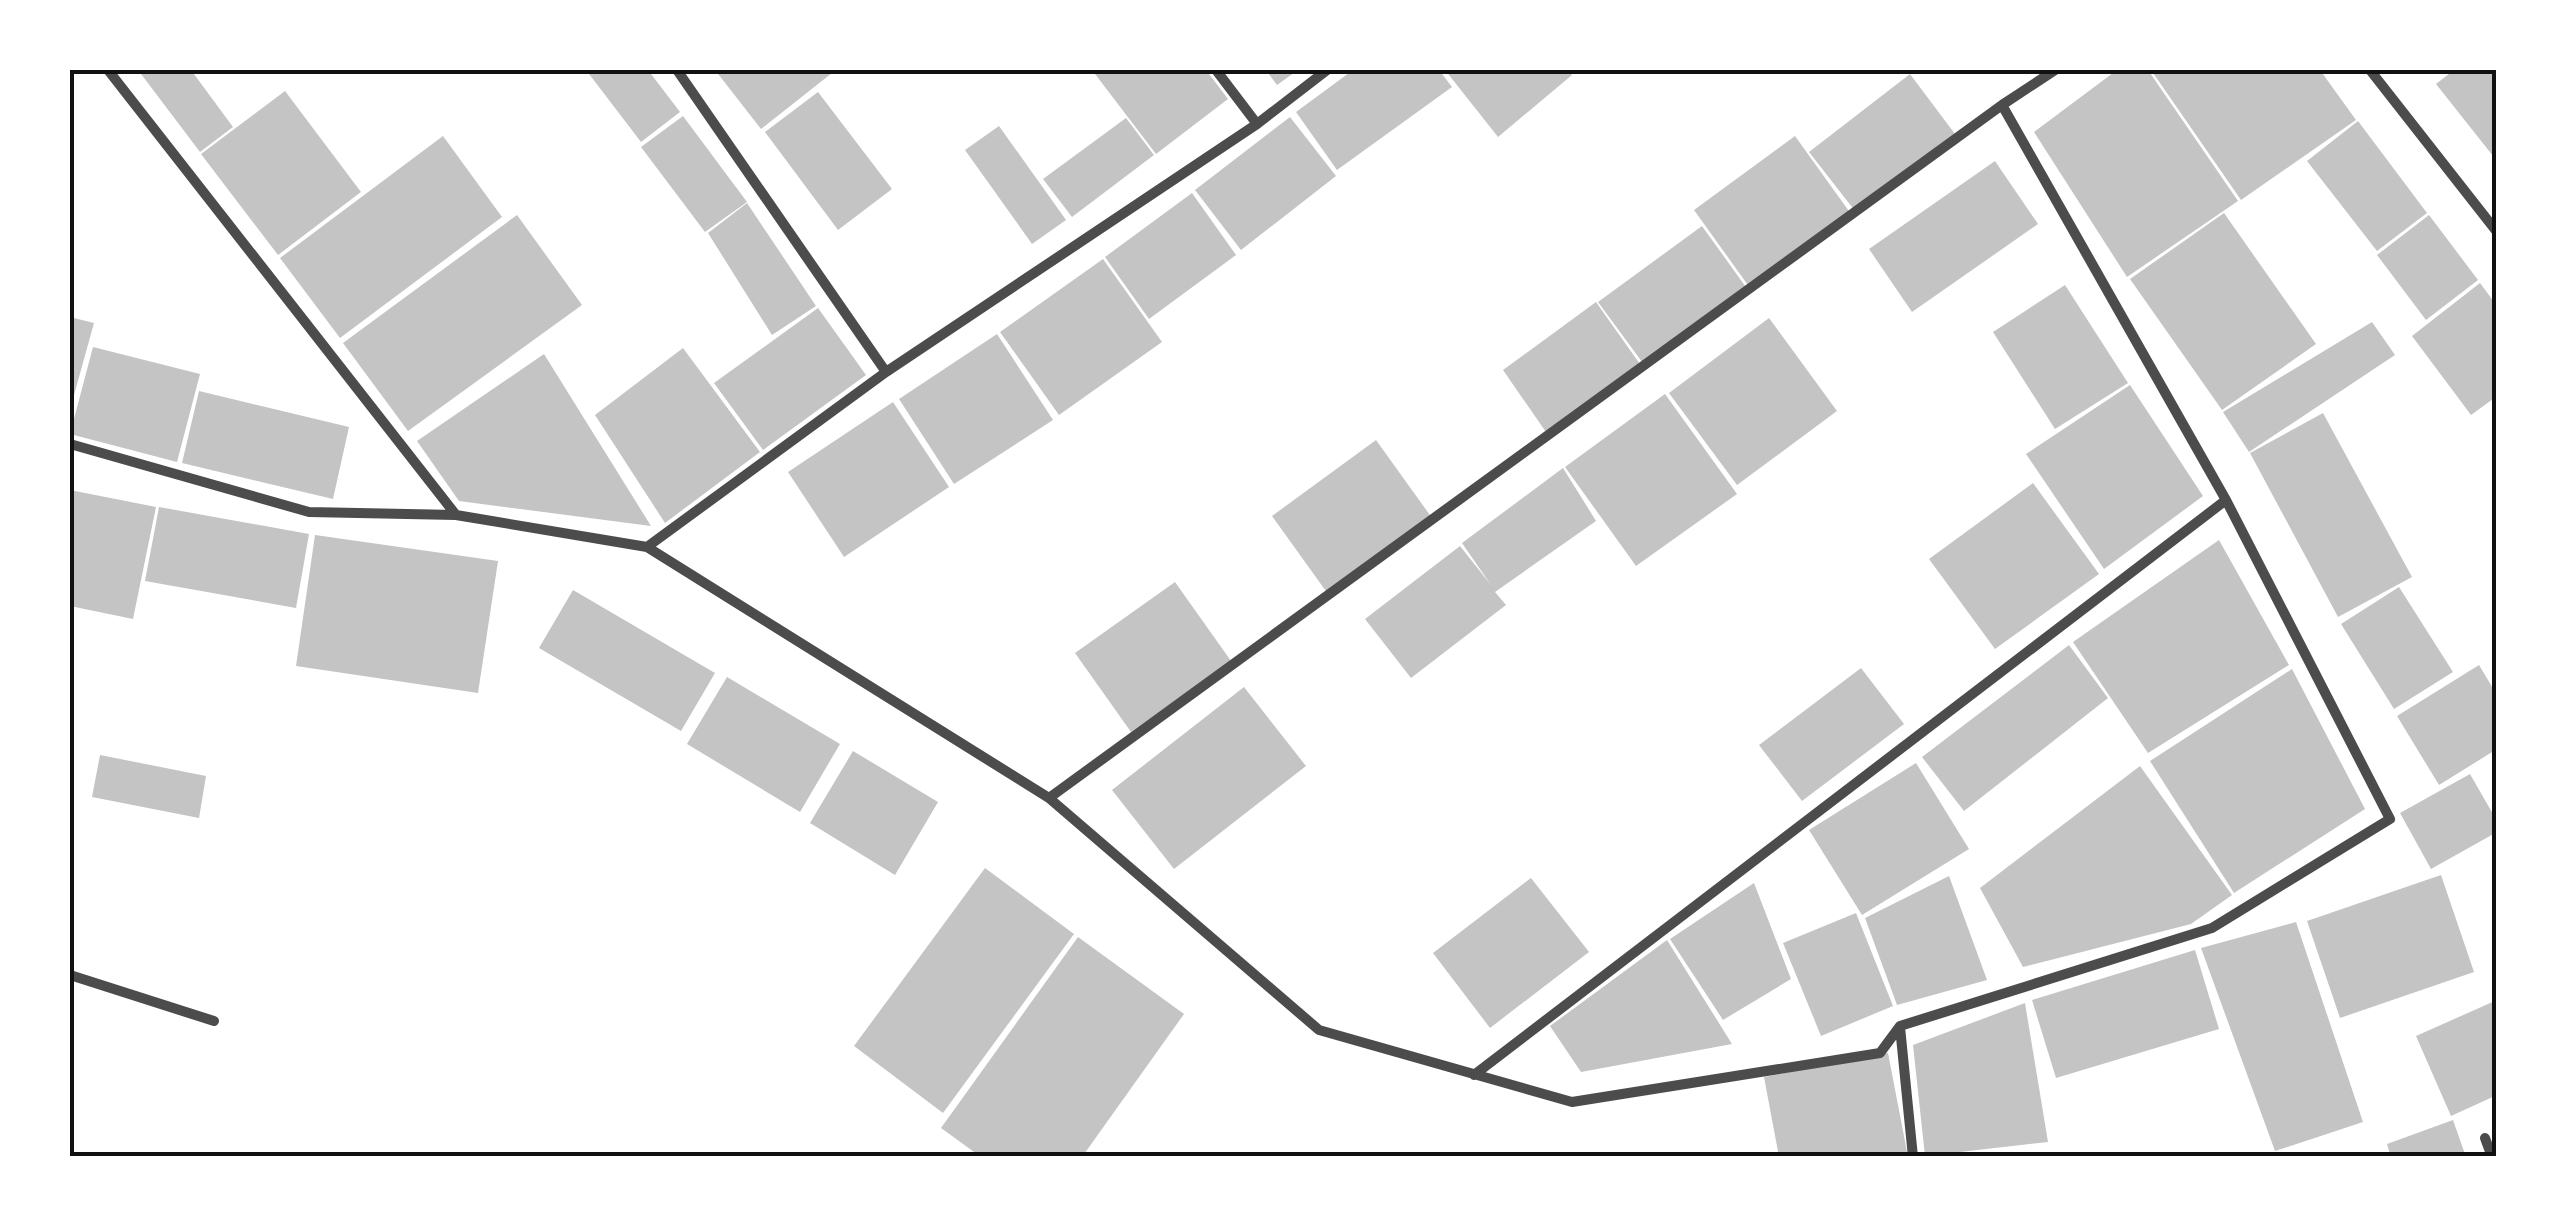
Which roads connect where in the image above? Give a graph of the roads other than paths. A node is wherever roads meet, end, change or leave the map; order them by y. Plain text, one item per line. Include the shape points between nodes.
1 (108, 70) edge
2 (677, 70) edge
3 (1216, 70) edge
4 (1327, 70) edge
5 (2055, 70) edge
6 (2370, 70) edge
7 (2002, 105) junction
8 (1257, 124) junction
9 (2497, 232) edge
10 (886, 372) junction
11 (70, 444) edge
12 (2226, 500) junction
13 (456, 515) junction
14 (647, 547) junction
15 (1048, 798) junction
16 (70, 975) edge
17 (214, 1021) dead end
18 (1900, 1026) junction
19 (1474, 1074) junction
20 (2485, 1138) dead end
21 (1913, 1157) edge
22 (2492, 1157) edge

1 - 13 street
2 - 10 street
3 - 8 street
4 - 8 street
5 - 7 street
6 - 9 street
7 - 12 street
7 - 15 street
8 - 10 street
10 - 14 street
11 - 13 street via 309,512
12 - 18 street via 2390,819 2212,928
12 - 19 street
13 - 14 street
14 - 15 street
15 - 19 street via 1319,1030
16 - 17 street
18 - 19 street via 1880,1052 1572,1102
18 - 21 street
20 - 22 street

